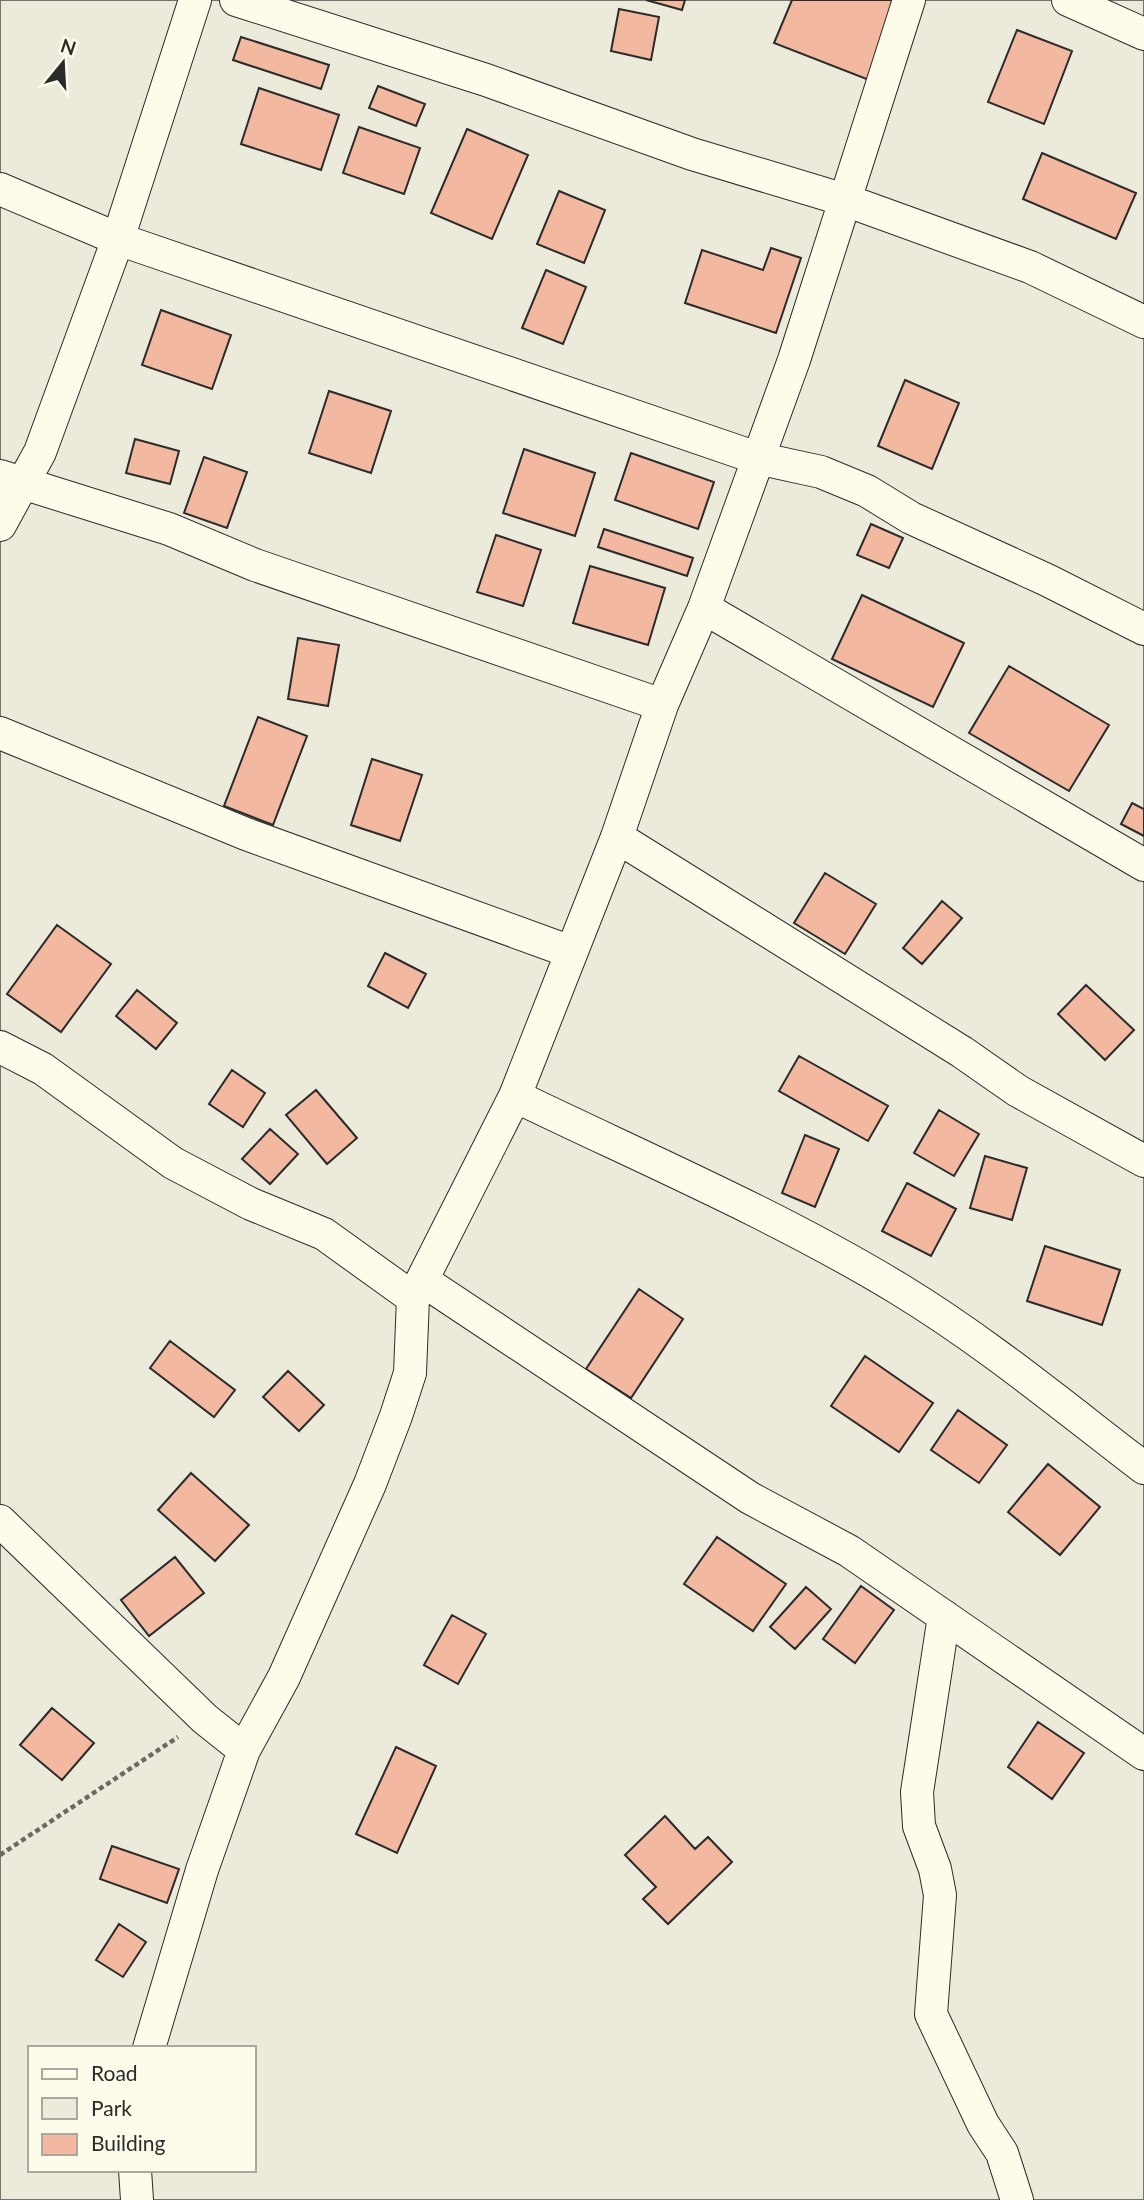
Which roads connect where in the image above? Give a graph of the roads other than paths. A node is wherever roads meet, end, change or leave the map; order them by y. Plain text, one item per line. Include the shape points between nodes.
1 (195, 0) edge
2 (236, 0) edge
3 (909, 0) edge
4 (1068, 0) edge
5 (1144, 34) edge
6 (0, 189) edge
7 (845, 201) junction
8 (118, 239) junction
9 (1144, 322) edge
10 (757, 458) junction
11 (11, 480) edge
12 (0, 525) edge
13 (704, 608) junction
14 (1144, 629) edge
15 (662, 705) junction
16 (0, 733) edge
17 (617, 837) junction
18 (1144, 865) edge
19 (571, 952) junction
20 (0, 1046) edge
21 (515, 1096) junction
22 (1144, 1161) edge
23 (417, 1289) junction
24 (1144, 1468) edge
25 (0, 1521) edge
26 (944, 1616) junction
27 (244, 1749) junction
28 (1144, 1754) edge
29 (150, 2046) edge
30 (135, 2172) edge
31 (137, 2200) edge
32 (1017, 2200) edge

1 - 8 street
2 - 7 street
3 - 7 street
4 - 5 street
6 - 8 street
7 - 9 street via 1030,267
7 - 10 street
8 - 10 street
8 - 11 street via 40,452
10 - 13 street
10 - 14 street via 821,472 867,491 911,518
11 - 12 street
11 - 15 street via 169,529 255,565
13 - 15 street
13 - 18 street
15 - 17 street
16 - 19 street via 246,834
17 - 19 street
17 - 22 street via 1018,1091
19 - 21 street
20 - 23 street via 43,1069 173,1163 251,1204 324,1234
21 - 23 street
21 - 24 street via 796,1232 898,1289 981,1341
23 - 26 street via 750,1498 849,1550
23 - 27 street via 410,1373 396,1416 284,1677
25 - 27 street via 205,1719
26 - 28 street
26 - 32 street via 917,1792 919,1826 940,1895 931,2014 983,2124 1002,2153
27 - 29 street
30 - 31 street

